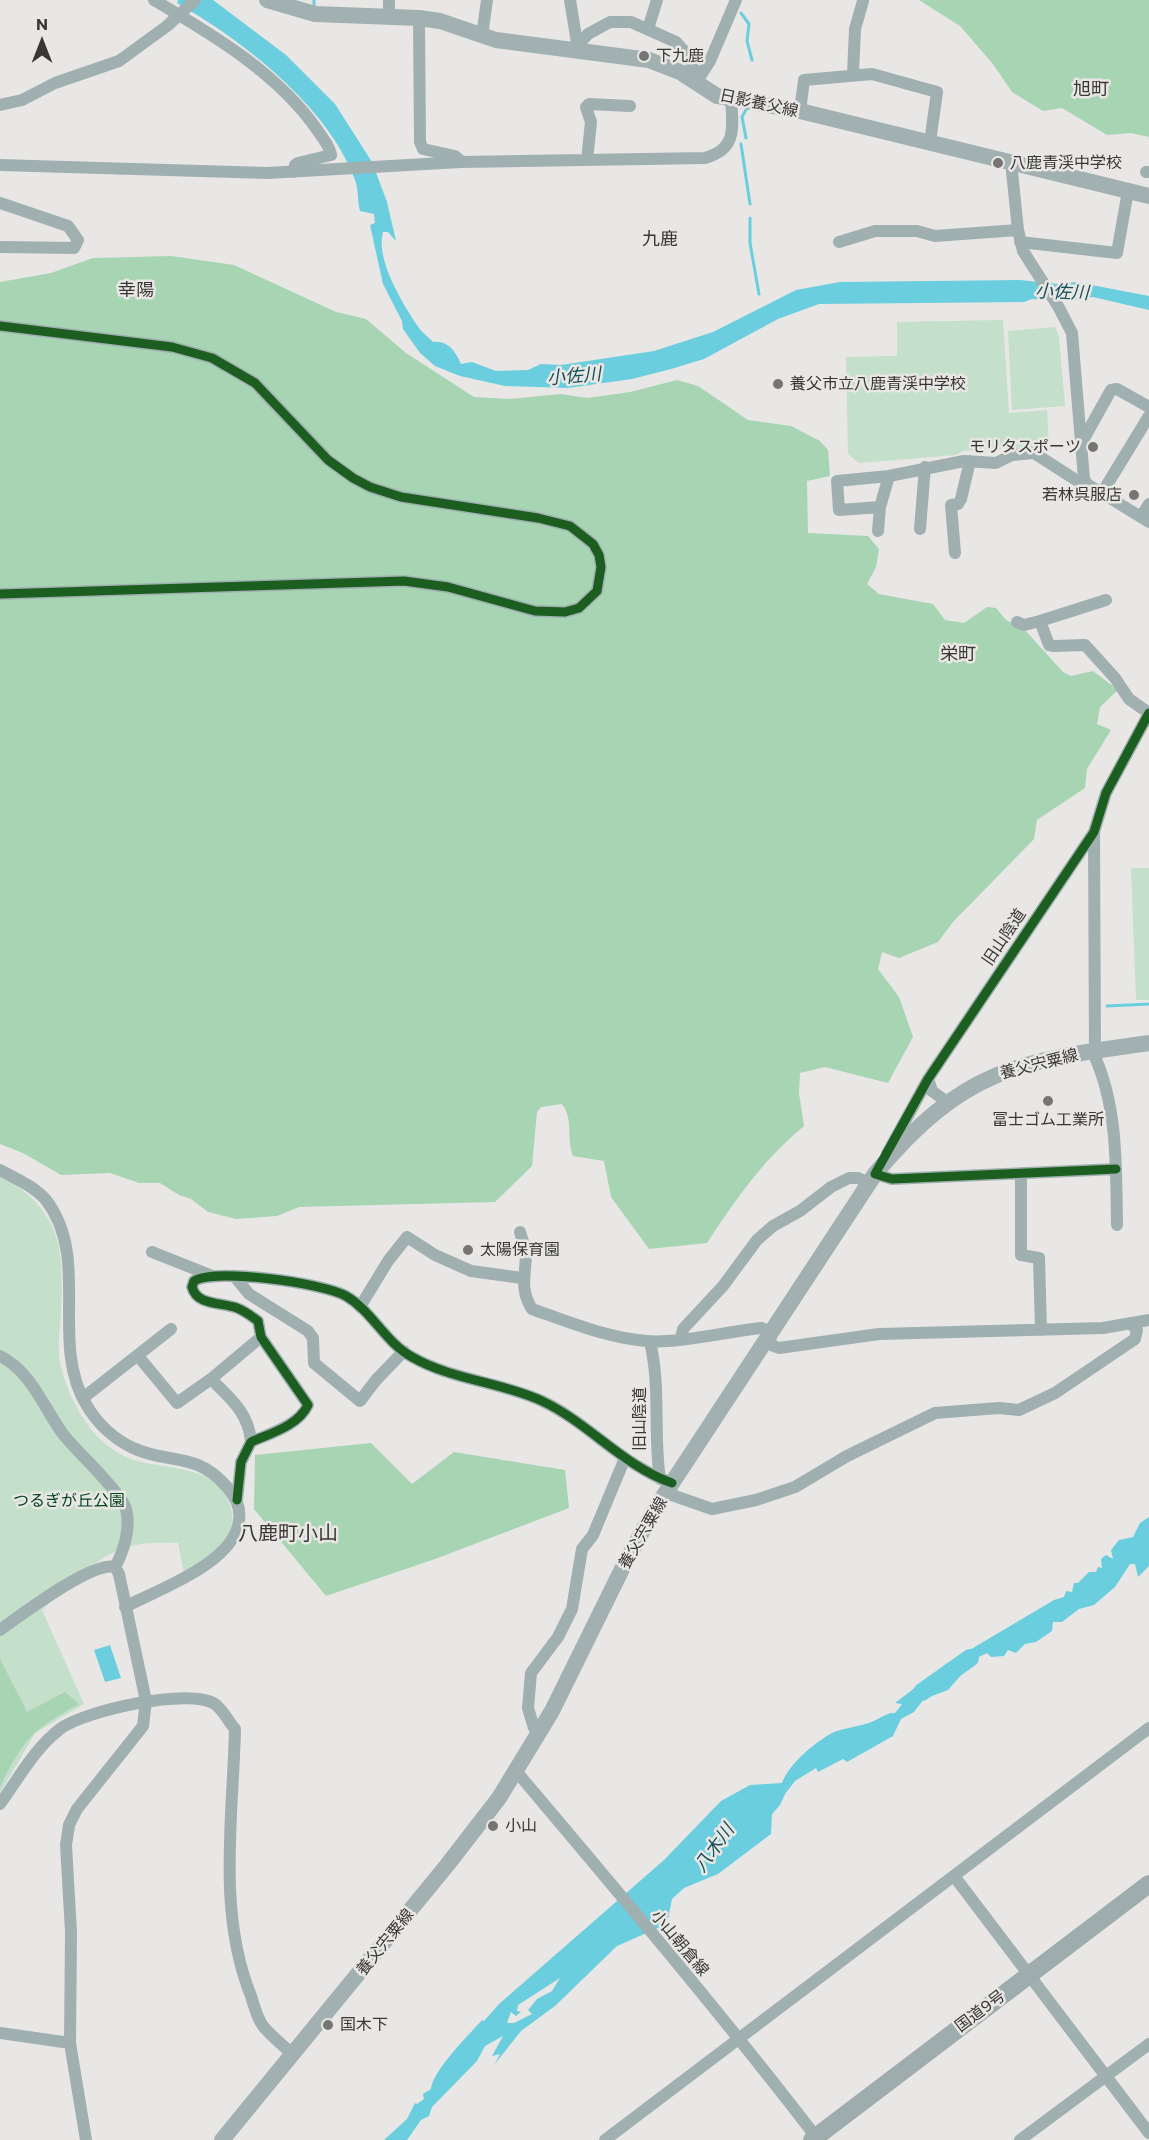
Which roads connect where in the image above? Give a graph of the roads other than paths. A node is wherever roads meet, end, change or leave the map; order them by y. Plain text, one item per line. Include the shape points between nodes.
1 (154, 0) edge
2 (195, 0) edge
3 (267, 0) edge
4 (487, 0) edge
5 (570, 0) edge
6 (657, 0) edge
7 (736, 0) edge
8 (863, 2) dead end
9 (389, 8) edge
10 (180, 14) junction
11 (419, 18) junction
12 (648, 29) junction
13 (482, 36) junction
14 (578, 48) junction
15 (853, 74) junction
16 (697, 80) junction
17 (731, 99) junction
18 (0, 105) edge
19 (630, 106) dead end
20 (801, 111) junction
21 (930, 142) junction
22 (587, 160) junction
23 (461, 162) junction
24 (1011, 162) junction
25 (0, 165) edge
26 (294, 172) junction
27 (1128, 191) junction
28 (1149, 196) edge
29 (0, 203) edge
30 (1019, 236) junction
31 (839, 242) dead end
32 (0, 247) edge
33 (0, 326) edge
34 (1149, 406) edge
35 (1149, 416) edge
36 (1082, 442) junction
37 (970, 461) junction
38 (925, 467) junction
39 (889, 476) junction
40 (1084, 479) junction
41 (1102, 493) junction
42 (1149, 504) edge
43 (880, 507) junction
44 (1145, 520) edge
45 (920, 529) dead end
46 (878, 531) dead end
47 (956, 553) dead end
48 (0, 594) edge
49 (1106, 600) dead end
50 (1040, 621) junction
51 (1017, 622) dead end
52 (1149, 713) edge
53 (1094, 832) junction
54 (1149, 1043) edge
55 (1095, 1050) junction
56 (928, 1079) junction
57 (947, 1102) junction
58 (1116, 1169) junction
59 (0, 1170) edge
60 (1021, 1173) junction
61 (872, 1179) junction
62 (1117, 1225) dead end
63 (520, 1232) dead end
64 (152, 1252) dead end
65 (210, 1275) junction
66 (235, 1277) junction
67 (522, 1278) junction
68 (360, 1307) junction
69 (1149, 1320) edge
70 (1130, 1323) junction
71 (171, 1329) dead end
72 (1041, 1330) junction
73 (770, 1332) junction
74 (261, 1337) junction
75 (681, 1338) junction
76 (650, 1342) junction
77 (404, 1351) junction
78 (0, 1356) edge
79 (138, 1356) junction
80 (212, 1379) junction
81 (83, 1398) junction
82 (251, 1442) junction
83 (625, 1458) junction
84 (666, 1485) junction
85 (237, 1500) junction
86 (115, 1567) junction
87 (124, 1607) junction
88 (0, 1630) edge
89 (146, 1701) junction
90 (1149, 1728) edge
91 (540, 1732) junction
92 (516, 1771) junction
93 (0, 1804) edge
94 (954, 1876) junction
95 (1149, 1884) edge
96 (1029, 1974) junction
97 (0, 2033) edge
98 (740, 2038) junction
99 (70, 2043) junction
100 (1149, 2044) edge
101 (292, 2054) junction
102 (1106, 2076) junction
103 (1149, 2133) edge
104 (816, 2139) edge
105 (86, 2140) edge
106 (222, 2140) edge
107 (605, 2140) edge
108 (1020, 2140) edge

1 - 10 street
2 - 10 street
3 - 9 main road, 日影養父線 via 315,14
4 - 13 street
5 - 14 street
6 - 12 street
7 - 16 street via 710,61
8 - 15 street via 855,29
9 - 11 main road, 日影養父線
10 - 18 street via 119,61
10 - 26 street via 259,70 311,121 331,155 295,165
11 - 13 main road, 日影養父線
11 - 23 street via 420,142 423,149 455,156
12 - 14 street via 631,22 610,22 588,34
12 - 16 street via 680,45
13 - 14 main road, 日影養父線
14 - 16 main road, 日影養父線 via 664,64
15 - 20 street via 804,80
15 - 21 street via 904,81 937,93
16 - 17 main road, 日影養父線 via 717,96
17 - 20 main road, 日影養父線
17 - 22 street via 729,142 716,155
19 - 22 street via 586,107 591,122
20 - 21 main road, 日影養父線
21 - 24 main road, 日影養父線
22 - 23 street
23 - 26 street
24 - 27 main road, 日影養父線
24 - 30 street
25 - 26 street
27 - 28 main road, 日影養父線
27 - 30 street via 1122,254
29 - 32 street via 68,226 78,240 74,248
30 - 31 street via 875,231
30 - 36 street via 1070,326
33 - 48 street via 172,347 212,358 255,383 328,460 353,478 401,497 564,524 584,534 593,544 601,567 597,591 590,600 579,608 552,612 404,580
34 - 36 street via 1117,388 1111,390
35 - 41 street
36 - 40 street
37 - 38 street
37 - 40 street via 996,463 1012,455 1034,453 1076,480
37 - 47 street via 961,499 951,505
38 - 39 street
38 - 45 street
39 - 43 street
39 - 43 street via 837,481 839,510
40 - 41 street
41 - 44 street
42 - 44 street
43 - 46 street
49 - 50 street
50 - 51 street via 1024,625
50 - 52 street via 1049,645 1085,645 1129,699
52 - 53 street, 旧山陰道 via 1106,793
53 - 55 street
53 - 56 street, 旧山陰道
54 - 55 main road, 養父宍粟線
55 - 57 main road, 養父宍粟線 via 1024,1064 991,1076
55 - 58 street via 1106,1081
56 - 57 street via 932,1091
56 - 61 street, 旧山陰道
57 - 61 main road, 養父宍粟線 via 906,1138
58 - 60 street
58 - 62 street
59 - 81 street via 45,1199 60,1228 69,1259 71,1363
60 - 61 street
60 - 72 street via 1021,1254 1039,1258
61 - 73 main road, 養父宍粟線
61 - 75 street via 849,1178 773,1226 683,1329
63 - 67 street via 526,1255
64 - 65 street
65 - 66 street
65 - 74 street via 194,1281 194,1293 202,1300 245,1311 258,1321
66 - 68 street via 307,1284 345,1295
66 - 77 street via 249,1294 308,1331 313,1338 314,1363 360,1401
67 - 68 street via 471,1271 435,1255 408,1237
67 - 76 street via 524,1296 532,1309 593,1330
68 - 77 street
69 - 70 street
70 - 72 street
70 - 84 street via 1137,1330 1135,1339 1055,1393 1019,1410 935,1413 847,1456 795,1487 756,1500 712,1509
71 - 79 street
72 - 73 street via 879,1334 779,1348 771,1345
73 - 75 street via 762,1328
73 - 84 main road, 養父宍粟線
74 - 80 street
74 - 82 street via 308,1405 296,1419
75 - 76 street
76 - 84 street, 旧山陰道 via 657,1371 657,1457
77 - 83 street via 445,1370 541,1401 580,1422
78 - 86 street via 24,1373 63,1433 126,1509 124,1552
79 - 80 street via 177,1403
79 - 81 street
80 - 82 street via 239,1407 250,1426
81 - 85 street via 103,1427 119,1440 136,1449 195,1462 213,1471
82 - 85 street via 241,1462
83 - 84 street, 旧山陰道
83 - 91 street, 旧山陰道 via 593,1535 582,1550 572,1608 558,1637 531,1673 528,1708 534,1728
84 - 91 main road, 養父宍粟線
85 - 87 street via 239,1520 233,1541 218,1557
86 - 87 street
86 - 88 street via 108,1565 78,1579
87 - 89 street
89 - 93 street via 79,1718 60,1729 36,1751
89 - 99 street via 143,1726 77,1809 69,1825 66,1845 71,1932
89 - 101 street via 204,1700 215,1704 235,1729 230,1832 233,1914 246,1985 262,2024
90 - 94 street
91 - 92 main road, 養父宍粟線
92 - 98 street, 小山朝倉線
92 - 101 main road, 養父宍粟線 via 476,1829
94 - 96 street
94 - 98 street
95 - 96 highway, 国道9号
96 - 102 street
96 - 104 highway, 国道9号
97 - 99 street
98 - 104 street, 小山朝倉線
98 - 107 street
99 - 105 street
100 - 102 street
101 - 106 main road, 養父宍粟線
102 - 103 street
102 - 108 street

